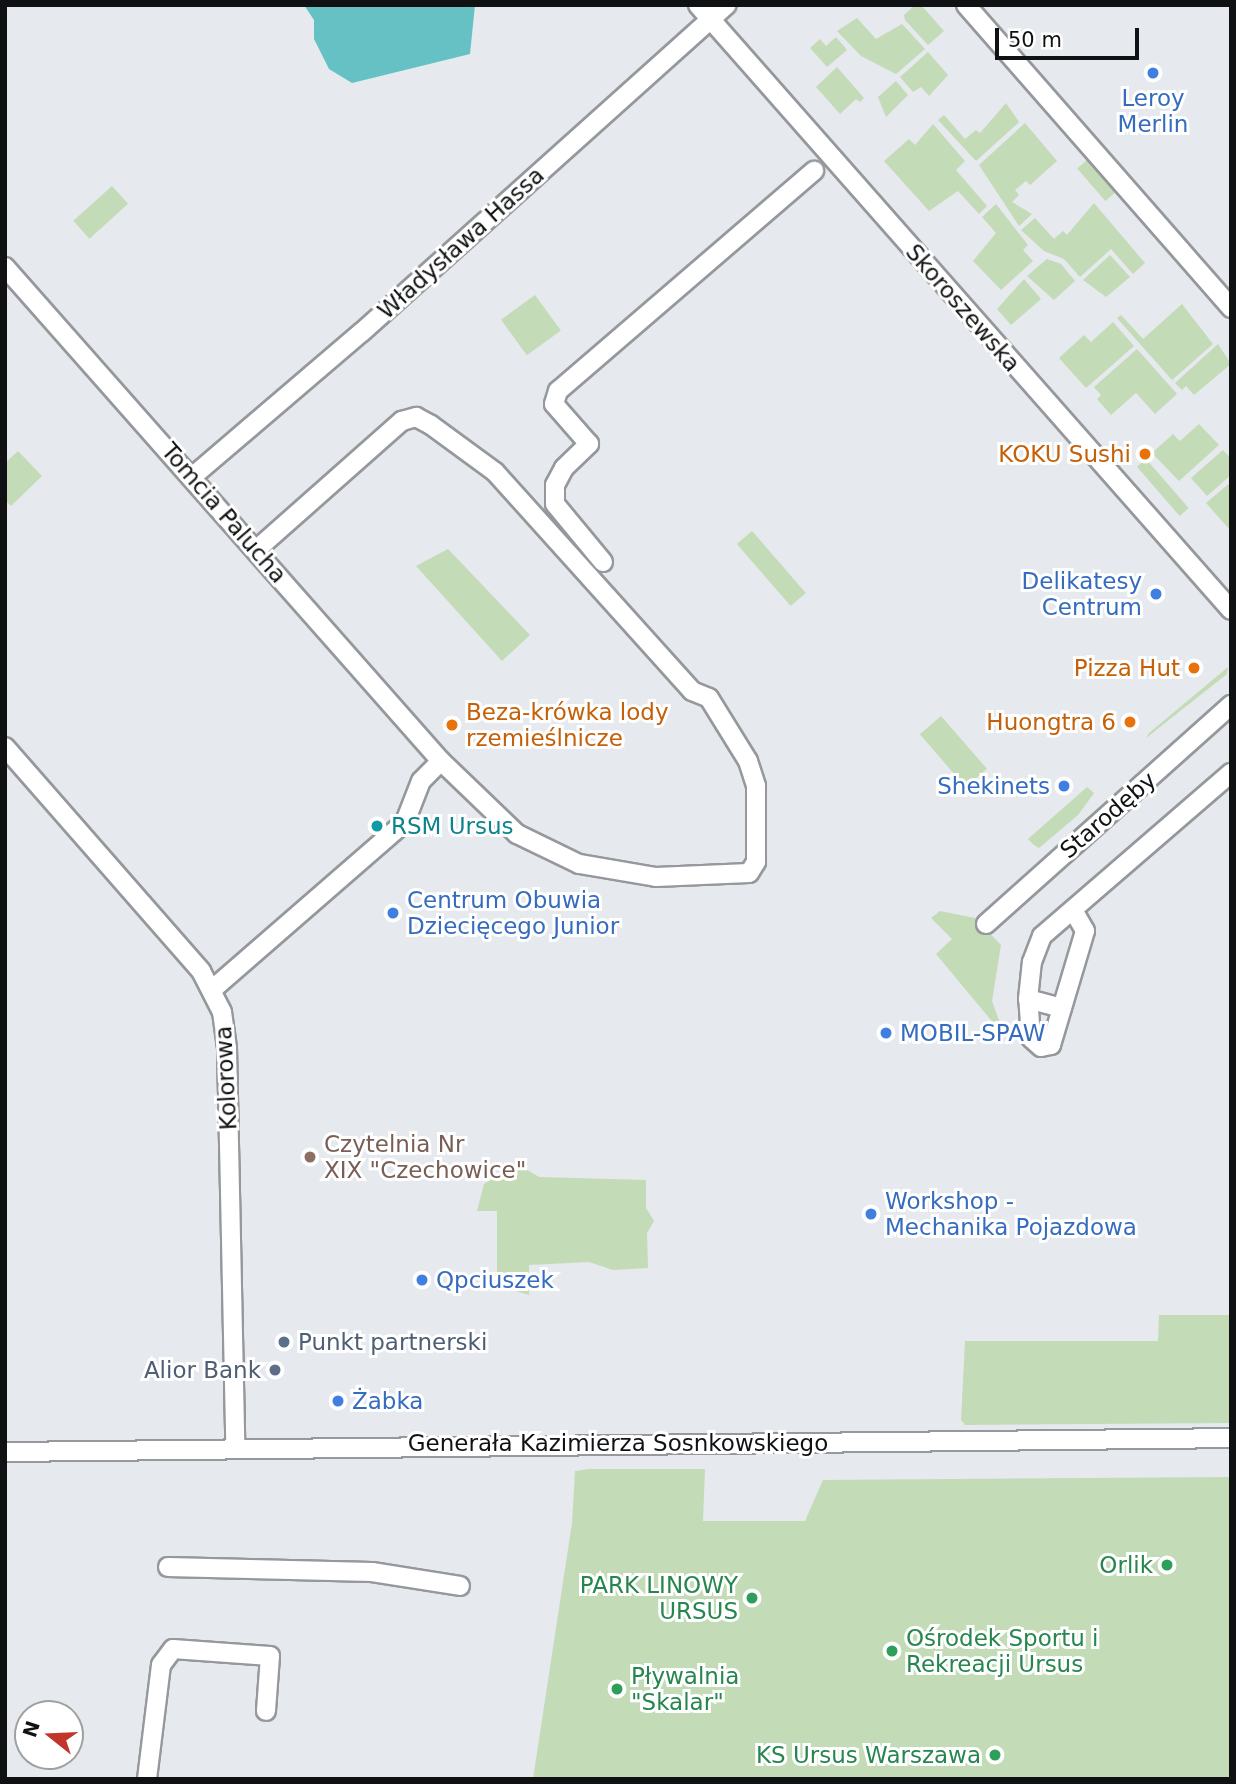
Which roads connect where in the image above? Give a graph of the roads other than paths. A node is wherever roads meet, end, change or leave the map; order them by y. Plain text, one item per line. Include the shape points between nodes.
1 (698, 5) edge
2 (727, 5) edge
3 (966, 5) edge
4 (710, 20) junction
5 (814, 171) dead end
6 (5, 267) edge
7 (1231, 308) edge
8 (192, 477) junction
9 (256, 550) junction
10 (603, 562) dead end
11 (1231, 610) edge
12 (1231, 705) edge
13 (5, 747) edge
14 (440, 761) junction
15 (1231, 773) edge
16 (1073, 910) junction
17 (986, 924) dead end
18 (213, 989) junction
19 (1028, 999) junction
20 (1062, 1008) junction
21 (1231, 1438) edge
22 (234, 1446) junction
23 (5, 1452) edge
24 (167, 1567) dead end
25 (460, 1586) dead end
26 (266, 1711) dead end
27 (147, 1779) edge

1 - 4 street, Skoroszewska
2 - 4 street, Władysława Hassa
3 - 7 street
4 - 8 street, Władysława Hassa via 362,332
4 - 11 street, Skoroszewska
5 - 10 street via 558,391 554,404 589,444 564,468 555,485 555,504
6 - 8 street, Tomcia Palucha
8 - 9 street, Tomcia Palucha
9 - 14 street, Tomcia Palucha
9 - 14 street, Tomcia Palucha via 402,421 411,416 424,421 495,472 692,691 709,698 748,761 756,786 758,853 749,873 646,876 579,864 517,834
12 - 17 street, Starodęby
13 - 18 street, Kolorowa
14 - 18 street via 421,781 402,825
15 - 16 street
16 - 19 street via 1038,944
16 - 20 street via 1085,931
18 - 22 street, Kolorowa via 227,1048
19 - 20 street
19 - 20 street via 1031,1038 1041,1047 1051,1045
21 - 22 street, Generała Kazimierza Sosnkowskiego
22 - 23 street, Generała Kazimierza Sosnkowskiego
24 - 25 street via 372,1572
26 - 27 street via 270,1656 173,1649 162,1665

